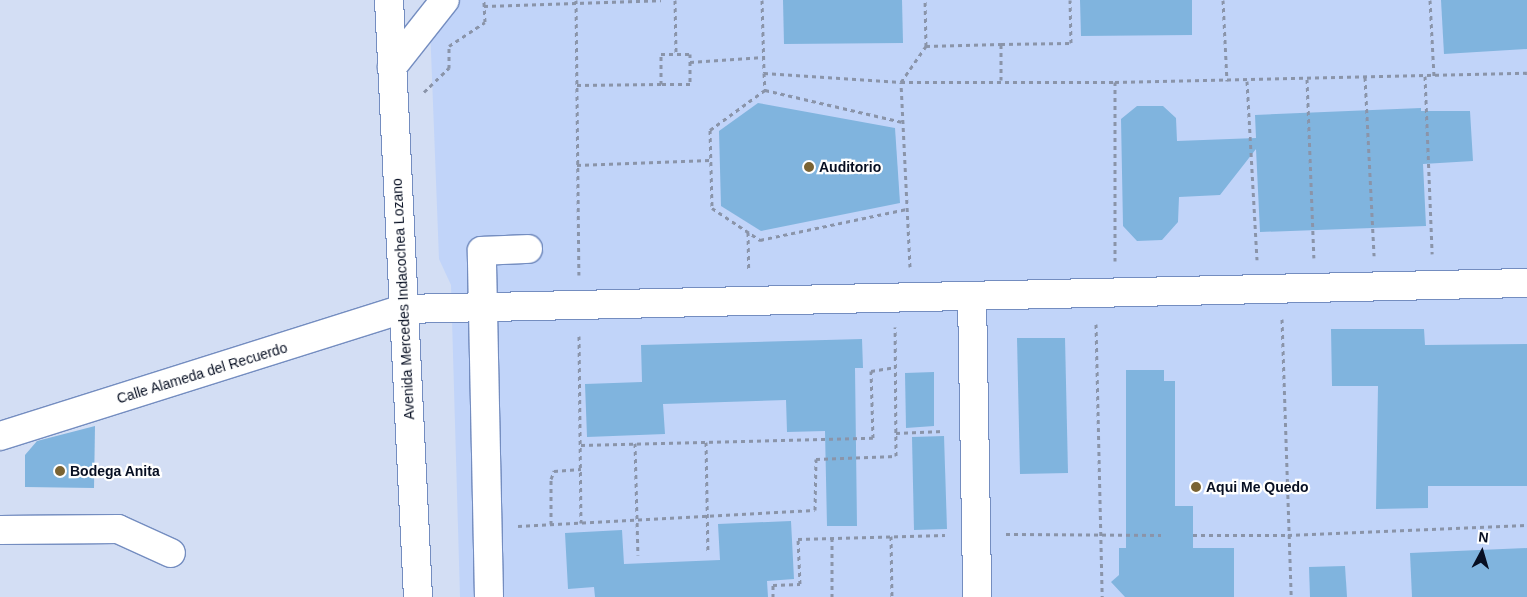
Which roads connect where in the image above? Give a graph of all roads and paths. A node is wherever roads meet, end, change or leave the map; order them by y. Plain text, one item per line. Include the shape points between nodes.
1 (389, 0) edge
2 (445, 0) edge
3 (484, 0) edge
4 (661, 0) edge
5 (676, 0) edge
6 (762, 0) edge
7 (925, 0) edge
8 (1070, 0) edge
9 (1223, 0) edge
10 (1430, 0) edge
11 (576, 2) edge
12 (484, 6) junction
13 (1001, 44) junction
14 (926, 46) junction
15 (676, 54) junction
16 (764, 57) junction
17 (690, 62) junction
18 (392, 67) junction
19 (764, 73) junction
20 (1527, 73) edge
21 (1425, 76) junction
22 (1434, 76) junction
23 (1365, 77) junction
24 (1307, 79) junction
25 (1001, 80) junction
26 (1227, 81) junction
27 (1247, 81) junction
28 (901, 82) junction
29 (1115, 82) junction
30 (661, 84) junction
31 (577, 85) junction
32 (765, 90) junction
33 (395, 120) junction
34 (902, 122) junction
35 (710, 160) junction
36 (577, 164) junction
37 (907, 209) junction
38 (748, 232) junction
39 (528, 249) dead end
40 (1527, 283) edge
41 (1434, 285) junction
42 (1375, 286) junction
43 (1316, 288) junction
44 (1270, 289) junction
45 (1106, 293) junction
46 (972, 296) junction
47 (903, 297) junction
48 (750, 301) junction
49 (579, 305) junction
50 (483, 307) junction
51 (404, 309) junction
52 (896, 367) junction
53 (974, 430) junction
54 (896, 433) junction
55 (0, 436) edge
56 (706, 442) junction
57 (635, 444) junction
58 (580, 445) junction
59 (581, 469) junction
60 (707, 516) junction
61 (637, 520) junction
62 (581, 523) junction
63 (551, 524) junction
64 (1527, 525) edge
65 (488, 528) junction
66 (0, 530) edge
67 (1193, 535) dead end
68 (1288, 535) junction
69 (891, 536) dead end
70 (832, 538) dead end
71 (171, 553) dead end
72 (708, 553) dead end
73 (638, 555) dead end
74 (418, 597) edge
75 (490, 597) edge
76 (832, 597) edge
77 (892, 597) edge
78 (977, 597) edge
79 (1102, 597) edge
80 (1290, 597) edge

1 - 18 street, Avenida Mercedes Indacochea Lozano
2 - 18 street
3 - 12 path
4 - 11 path
5 - 15 path
6 - 16 path
7 - 14 path
8 - 13 path via 1071,43
9 - 26 path
10 - 22 path
11 - 12 path
11 - 31 path
12 - 33 path via 485,22 449,46 449,68
13 - 14 path
13 - 25 path
14 - 28 path
15 - 17 path via 690,54
15 - 30 path via 661,54
16 - 17 path
16 - 19 path
17 - 30 path via 690,84
18 - 33 street, Avenida Mercedes Indacochea Lozano
19 - 28 path
19 - 32 path
20 - 22 path
21 - 22 path
21 - 23 path
21 - 41 path
23 - 24 path
23 - 42 path
24 - 27 path
24 - 43 path
25 - 28 path
25 - 29 path
26 - 27 path
26 - 29 path
27 - 44 path
28 - 34 path
29 - 45 path
30 - 31 path
31 - 36 path
32 - 34 path
32 - 35 path via 710,130
33 - 51 street, Avenida Mercedes Indacochea Lozano
34 - 37 path
35 - 36 path
35 - 38 path via 712,208
36 - 49 path
37 - 38 path via 760,240
37 - 47 path
38 - 48 path
39 - 50 street via 482,251
40 - 41 street, Calle Alameda del Recuerdo
41 - 42 street, Calle Alameda del Recuerdo
42 - 43 street, Calle Alameda del Recuerdo
43 - 44 street, Calle Alameda del Recuerdo
44 - 45 street, Calle Alameda del Recuerdo
44 - 68 path
45 - 46 street, Calle Alameda del Recuerdo
45 - 79 path
46 - 47 street, Calle Alameda del Recuerdo
46 - 53 street
47 - 48 street, Calle Alameda del Recuerdo
47 - 52 path
48 - 49 street, Calle Alameda del Recuerdo
49 - 50 street, Calle Alameda del Recuerdo
49 - 58 path
50 - 51 street, Calle Alameda del Recuerdo
50 - 65 street
51 - 55 street, Calle Alameda del Recuerdo
51 - 74 street, Avenida Mercedes Indacochea Lozano
52 - 54 path
52 - 56 path via 871,371 873,438
53 - 54 path
53 - 78 street
54 - 60 path via 896,456 816,459 815,510
56 - 57 path
56 - 60 path
57 - 58 path
57 - 61 path
58 - 59 path
59 - 62 path
59 - 63 path via 554,471 551,479
60 - 61 path
60 - 72 path
61 - 62 path
61 - 73 path
62 - 63 path
63 - 65 path
64 - 68 path
65 - 75 street
66 - 71 street via 118,529
67 - 68 path
68 - 80 path
69 - 77 path
70 - 76 path

